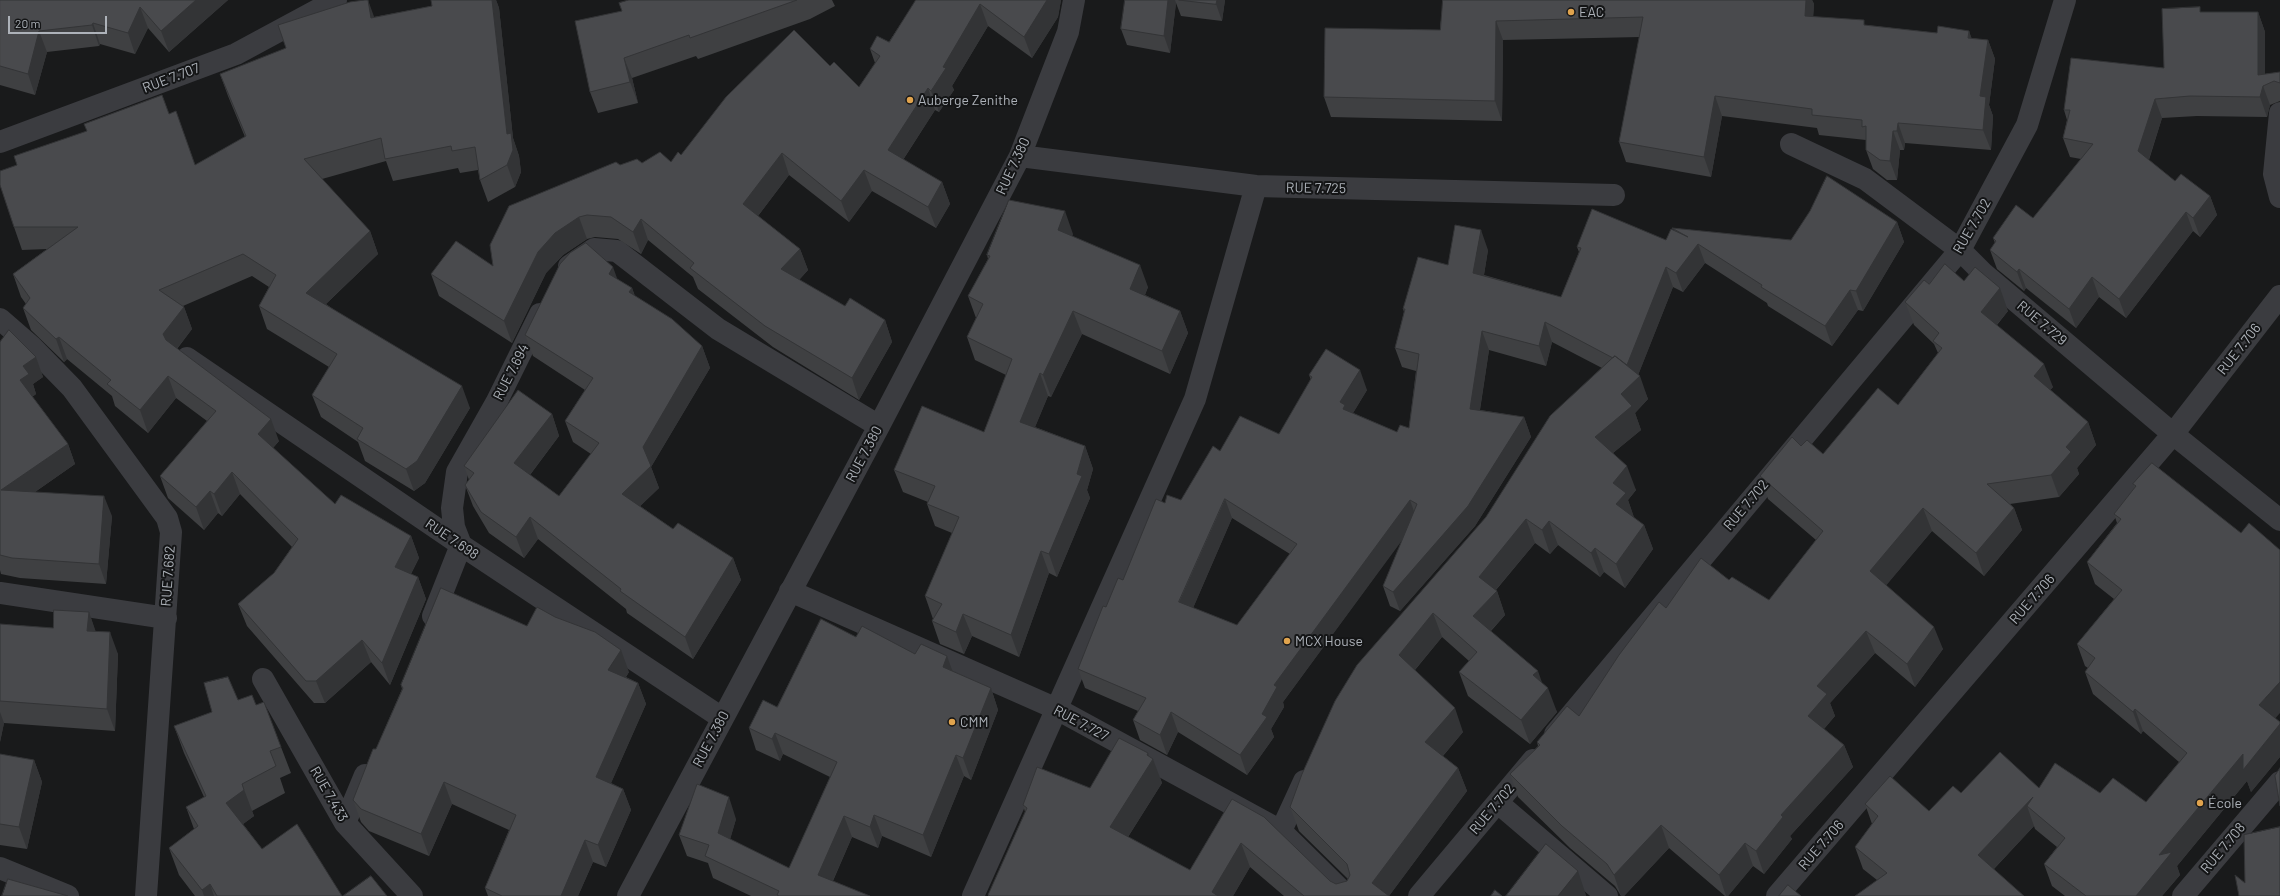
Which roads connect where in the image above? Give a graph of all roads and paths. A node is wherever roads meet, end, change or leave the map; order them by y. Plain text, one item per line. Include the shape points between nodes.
1 (336, 0) edge
2 (1074, 0) edge
3 (2065, 0) edge
4 (2280, 112) edge
5 (0, 142) edge
6 (1791, 144) dead end
7 (1020, 156) junction
8 (1256, 186) junction
9 (1614, 195) dead end
10 (2280, 197) edge
11 (1960, 250) junction
12 (2280, 296) edge
13 (0, 319) edge
14 (185, 357) edge
15 (879, 426) junction
16 (2173, 434) junction
17 (2280, 520) edge
18 (461, 545) junction
19 (790, 591) junction
20 (0, 593) edge
21 (166, 618) junction
22 (425, 636) edge
23 (263, 679) dead end
24 (1057, 709) junction
25 (722, 718) junction
26 (373, 758) edge
27 (1313, 761) edge
28 (2280, 782) edge
29 (1498, 803) junction
30 (345, 824) junction
31 (1281, 831) junction
32 (0, 868) edge
33 (68, 896) edge
34 (146, 896) edge
35 (412, 896) edge
36 (628, 896) edge
37 (973, 896) edge
38 (1347, 896) edge
39 (1419, 896) edge
40 (1607, 896) edge
41 (1777, 896) edge
42 (2183, 896) edge

1 - 5 street, RUE 7.707 via 236,54
2 - 7 street, RUE 7.380 via 1068,32
3 - 11 street, RUE 7.702 via 2028,126
4 - 10 street via 2274,174
6 - 11 street, RUE 7.729 via 1865,180
7 - 8 street, RUE 7.725
7 - 15 street, RUE 7.380
8 - 9 street, RUE 7.725
8 - 24 street via 1195,399
11 - 16 street, RUE 7.729 via 1984,274
11 - 29 street, RUE 7.702
12 - 16 street, RUE 7.706
13 - 21 street, RUE 7.682 via 72,388 167,518 171,532
14 - 18 street, RUE 7.698
15 - 18 street, RUE 7.694 via 718,329 617,251 594,249 570,266 554,286 496,403 458,472 452,508 454,527
15 - 19 street, RUE 7.380
16 - 17 street, RUE 7.729
16 - 41 street, RUE 7.706
18 - 22 street
18 - 25 street, RUE 7.698
19 - 24 street, RUE 7.727
19 - 25 street, RUE 7.380
20 - 21 street
21 - 34 street, RUE 7.682
23 - 30 street, RUE 7.433
24 - 31 street, RUE 7.727
24 - 37 street
25 - 36 street, RUE 7.380
26 - 30 street
27 - 31 street
28 - 42 street, RUE 7.708
29 - 39 street, RUE 7.702
29 - 40 street
30 - 35 street, RUE 7.433
31 - 38 street, RUE 7.727
32 - 33 street

